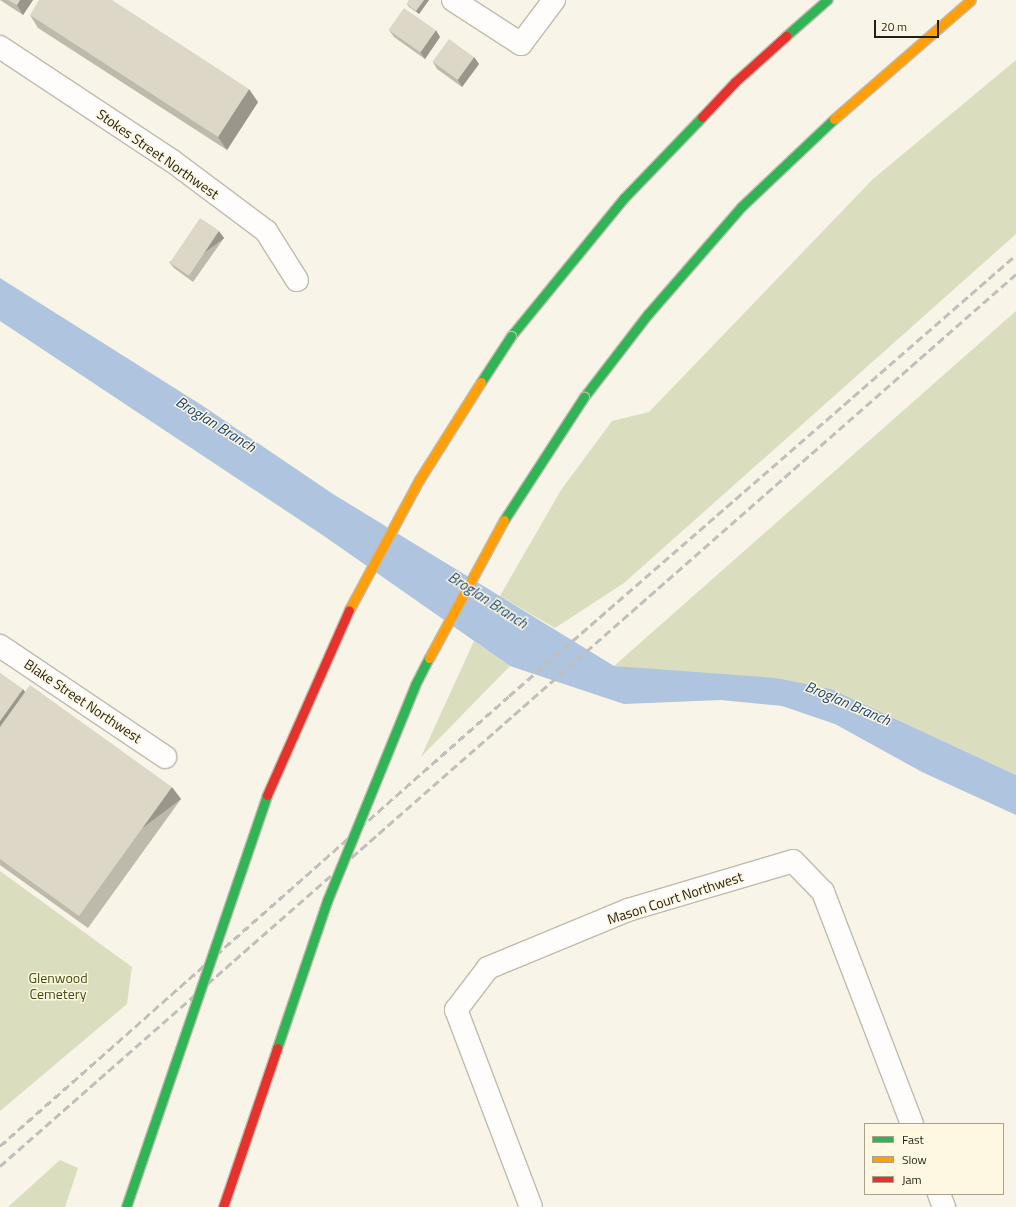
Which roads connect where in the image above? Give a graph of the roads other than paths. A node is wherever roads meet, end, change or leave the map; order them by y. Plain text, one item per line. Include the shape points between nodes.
1 (453, 0) edge
2 (554, 0) edge
3 (827, 0) edge
4 (971, 0) edge
5 (0, 48) edge
6 (298, 280) dead end
7 (0, 646) edge
8 (166, 757) dead end
9 (912, 1123) edge
10 (939, 1195) edge
11 (126, 1207) edge
12 (224, 1207) edge
13 (531, 1207) edge
14 (944, 1207) edge

1 - 2 street via 521,44
3 - 11 highway, bridge via 735,82 624,198 511,336 419,480 342,624 264,801
4 - 12 highway, bridge via 801,148 740,207 648,314 584,397 510,510 415,685 327,900
5 - 6 street, Stokes Street Northwest via 171,160 266,231
7 - 8 street, Blake Street Northwest
9 - 13 street, Mason Court Northwest via 823,892 793,861 628,910 488,968 456,1010
10 - 14 street

